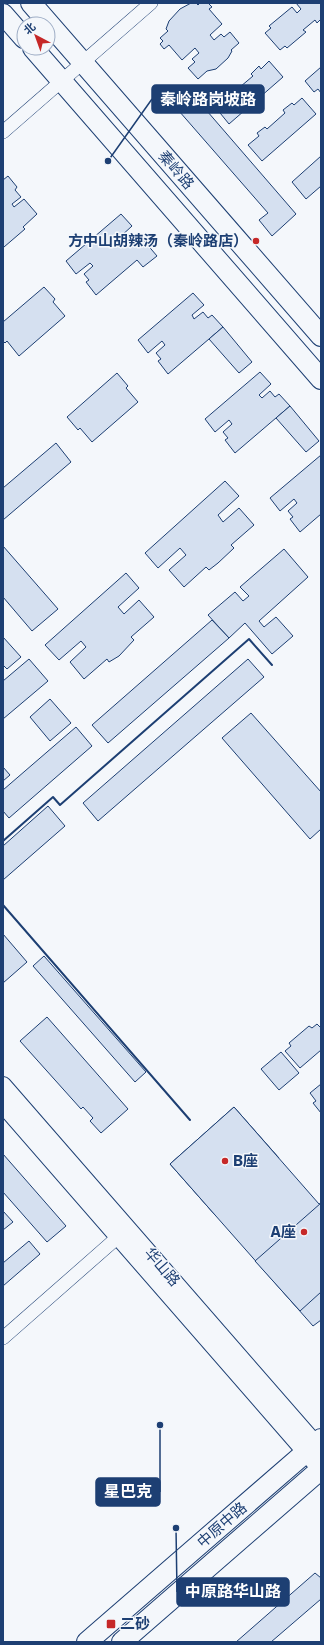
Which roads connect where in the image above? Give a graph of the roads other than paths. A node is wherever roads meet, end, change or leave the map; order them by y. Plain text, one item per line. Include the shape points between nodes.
1 (31, 3) edge
2 (151, 3) edge
3 (3, 14) edge
4 (16, 29) edge
5 (40, 56) edge
6 (83, 62) junction
7 (61, 81) junction
8 (3, 132) edge
9 (321, 336) edge
10 (321, 379) edge
11 (3, 1085) edge
12 (3, 1105) edge
13 (118, 1237) junction
14 (3, 1338) edge
15 (316, 1446) edge
16 (321, 1469) edge
17 (87, 1642) edge
18 (122, 1642) edge

1 - 6 main road, 秦岭路
2 - 6 street
3 - 4 main road
5 - 7 main road, 秦岭路
6 - 7 street
6 - 9 main road, 秦岭路
7 - 8 street
7 - 10 main road, 秦岭路
11 - 15 street, 华山路
12 - 13 street, 华山路
13 - 14 street
13 - 15 street, 华山路
15 - 16 street, 华山路
15 - 17 main road, 中原中路
16 - 18 main road, 中原中路

